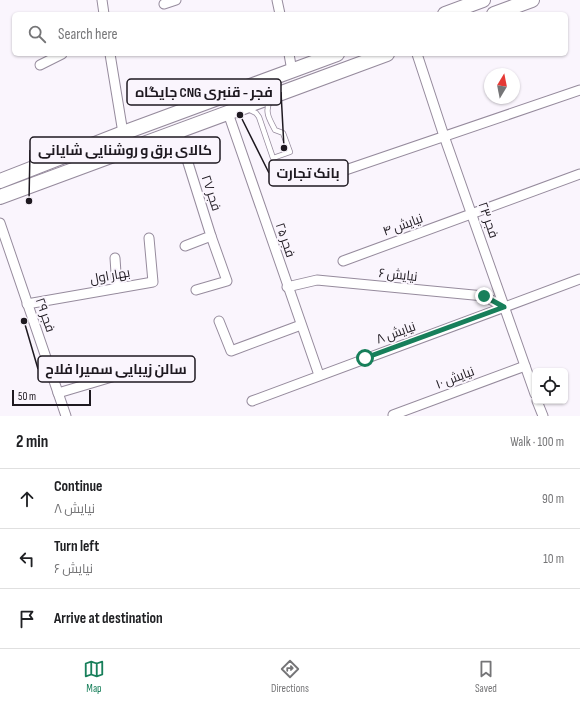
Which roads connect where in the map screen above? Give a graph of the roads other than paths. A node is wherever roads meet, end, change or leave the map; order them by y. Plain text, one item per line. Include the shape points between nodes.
1 (102, 0) edge
2 (176, 0) edge
3 (277, 0) edge
4 (483, 0) edge
5 (532, 0) edge
6 (164, 4) dead end
7 (104, 12) edge
8 (280, 12) edge
9 (450, 12) edge
10 (499, 12) edge
11 (58, 56) edge
12 (110, 56) edge
13 (289, 56) edge
14 (332, 56) edge
15 (381, 56) edge
16 (418, 56) edge
17 (40, 65) dead end
18 (292, 71) junction
19 (580, 90) edge
20 (271, 97) junction
21 (245, 106) junction
22 (228, 113) junction
23 (178, 131) junction
24 (123, 133) junction
25 (444, 136) junction
26 (580, 174) edge
27 (325, 177) dead end
28 (0, 181) edge
29 (0, 197) edge
30 (472, 214) junction
31 (0, 223) edge
32 (211, 236) junction
33 (149, 238) dead end
34 (185, 246) dead end
35 (115, 258) dead end
36 (342, 261) dead end
37 (580, 279) edge
38 (287, 287) junction
39 (117, 288) junction
40 (196, 290) dead end
41 (28, 304) junction
42 (504, 307) junction
43 (219, 321) dead end
44 (301, 325) junction
45 (149, 366) dead end
46 (525, 366) junction
47 (319, 375) junction
48 (532, 386) edge
49 (58, 393) junction
50 (252, 401) dead end
51 (539, 404) edge
52 (394, 415) edge
53 (66, 416) edge
54 (543, 416) edge

1 - 7 street
2 - 6 street
3 - 8 street
4 - 9 main road
5 - 10 main road
11 - 17 street
12 - 24 street
13 - 18 street
14 - 18 main road
15 - 20 main road
16 - 25 street, فجر ۲۳
18 - 24 main road
19 - 25 street
20 - 21 main road
20 - 21 lane via 267,106 268,114 275,130 282,133 290,152 273,158 259,117
21 - 22 main road
22 - 23 main road
22 - 38 street, فجر ۲۵
23 - 29 main road
23 - 32 street, فجر ۲۷
24 - 28 main road
25 - 27 street
25 - 30 street, فجر ۲۳
26 - 30 street, نیایش ۴
30 - 36 street, نیایش ۴
30 - 42 street, فجر ۲۳
31 - 41 street, فجر ۲۹
32 - 34 street
32 - 40 street, فجر ۲۷ via 227,280
33 - 39 street, بهار اول via 153,282
35 - 39 street
37 - 42 street, نیایش ۸
38 - 42 street, نیایش ۶ via 317,280 484,296
38 - 44 street, فجر ۲۵
39 - 41 street, بهار اول
41 - 49 street, فجر ۲۹
42 - 46 street, فجر ۲۳
42 - 47 street, نیایش ۸
43 - 44 street via 231,351
44 - 47 street, فجر ۲۵
45 - 49 street
46 - 48 street, فجر ۲۳
46 - 52 street, نیایش ۱۰
47 - 50 street, نیایش ۸
49 - 53 street, فجر ۲۹
51 - 54 street

